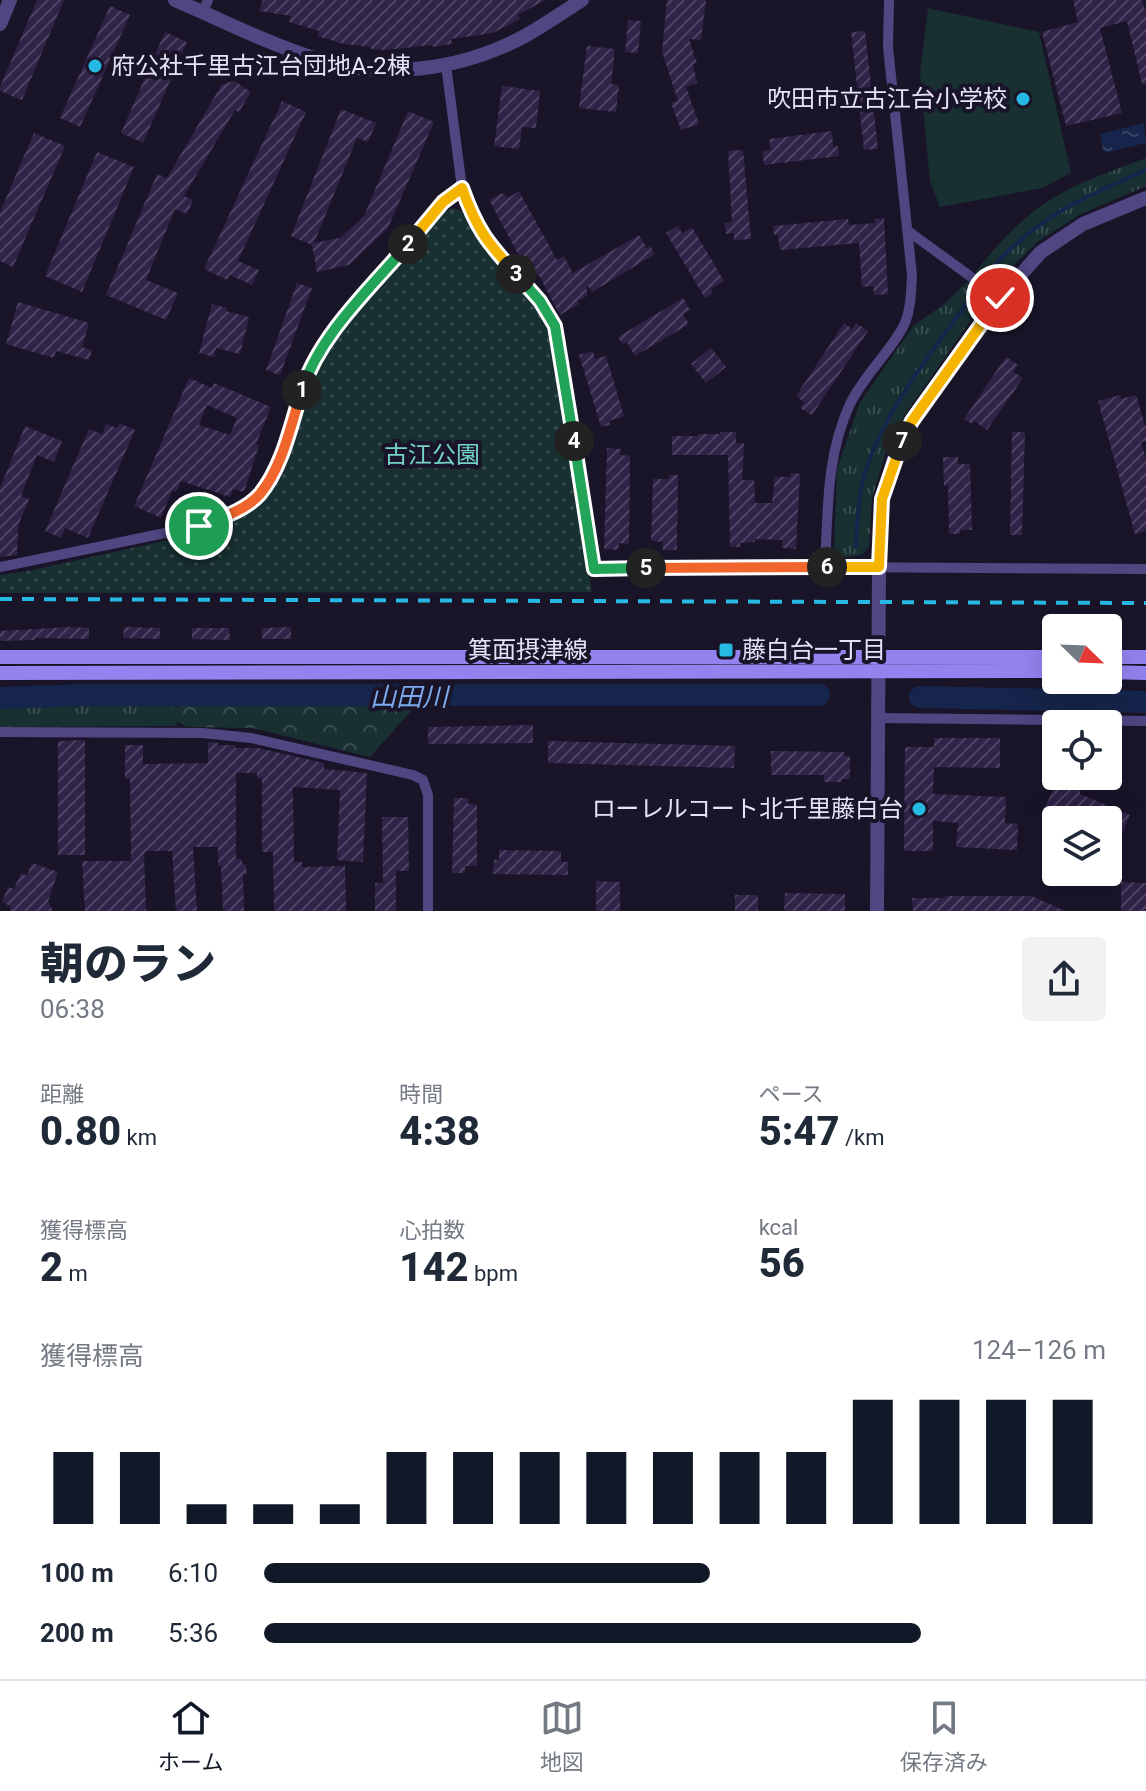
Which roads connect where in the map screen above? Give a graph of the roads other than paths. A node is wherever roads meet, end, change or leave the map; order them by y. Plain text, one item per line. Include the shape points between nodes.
1 (10, 0) edge
2 (175, 0) edge
3 (582, 0) edge
4 (889, 0) edge
5 (205, 6) edge
6 (0, 24) edge
7 (446, 65) junction
8 (462, 188) junction
9 (1146, 198) edge
10 (908, 231) junction
11 (1000, 298) junction
12 (0, 567) edge
13 (825, 567) junction
14 (879, 567) junction
15 (1146, 569) edge
16 (0, 657) edge
17 (879, 657) junction
18 (1042, 657) edge
19 (1122, 657) edge
20 (1146, 657) edge
21 (1042, 671) edge
22 (1122, 672) edge
23 (0, 673) edge
24 (879, 673) junction
25 (1146, 673) edge
26 (879, 718) junction
27 (1146, 721) edge
28 (0, 732) edge
29 (428, 911) edge
30 (877, 911) edge

1 - 6 street
2 - 5 street
3 - 7 street via 518,40
4 - 10 street via 888,47
5 - 7 street via 295,52 340,65 397,70
7 - 8 street
8 - 12 street via 443,202 325,342 308,371 277,465 259,495 237,512 199,526
8 - 13 street via 487,242 540,301 555,326 594,569
9 - 11 street via 1083,224 1041,252
10 - 11 street
10 - 13 street via 911,302 903,327 851,402 836,439
11 - 14 street via 912,421 895,455 882,499
13 - 14 street
14 - 15 street
14 - 17 street
16 - 17 main road, 箕面摂津線
17 - 18 main road, 箕面摂津線
17 - 24 street
19 - 20 main road
21 - 24 main road, 箕面摂津線
22 - 25 main road
23 - 24 main road, 箕面摂津線
24 - 26 street
26 - 27 street
26 - 30 street
28 - 29 street via 203,733 251,738 413,775 423,780 428,795

